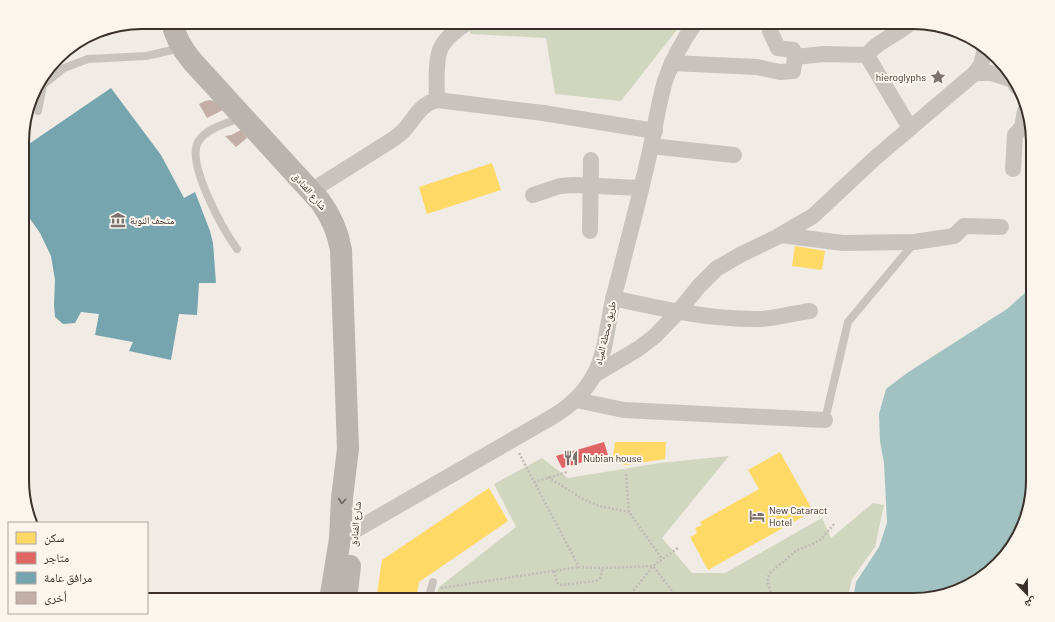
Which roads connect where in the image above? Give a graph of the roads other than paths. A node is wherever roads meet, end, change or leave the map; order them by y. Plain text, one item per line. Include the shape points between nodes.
1 (173, 29) edge
2 (457, 29) edge
3 (692, 29) edge
4 (770, 29) edge
5 (903, 29) edge
6 (182, 48) junction
7 (984, 54) edge
8 (868, 55) junction
9 (795, 56) junction
10 (672, 63) junction
11 (975, 73) junction
12 (1006, 77) edge
13 (45, 83) edge
14 (42, 89) edge
15 (437, 100) junction
16 (38, 111) dead end
17 (244, 117) junction
18 (1024, 118) edge
19 (910, 128) junction
20 (653, 139) junction
21 (734, 155) dead end
22 (590, 160) dead end
23 (1013, 169) dead end
24 (591, 186) junction
25 (641, 188) junction
26 (311, 191) junction
27 (533, 195) dead end
28 (1001, 227) dead end
29 (590, 231) dead end
30 (781, 235) junction
31 (914, 242) junction
32 (237, 249) dead end
33 (613, 298) junction
34 (810, 310) dead end
35 (679, 311) junction
36 (594, 375) junction
37 (576, 400) junction
38 (825, 420) joint
39 (347, 535) junction
40 (433, 582) dead end
41 (332, 593) edge
42 (346, 593) edge
43 (429, 593) edge

1 - 6 street, شارع الفنادق
2 - 15 street via 439,52
3 - 10 street, طريق محطة المياه
4 - 9 street via 778,48 793,50
5 - 8 street
6 - 13 lane via 146,56 88,59 64,68
6 - 17 street, شارع الفنادق
7 - 11 street via 982,65
8 - 9 street
8 - 19 street
9 - 10 street via 793,71 780,72 757,67
10 - 20 street, طريق محطة المياه via 665,81
11 - 12 street via 991,72
11 - 19 street
14 - 16 lane
15 - 20 street via 543,114
15 - 26 street via 423,106 395,138
17 - 26 street, شارع الفنادق
17 - 32 lane via 205,133 197,143 196,161 205,189 226,235
18 - 23 street via 1022,127 1015,135
19 - 30 street via 813,216
20 - 21 street
20 - 25 street, طريق محطة المياه
22 - 24 street
24 - 25 street
24 - 27 street via 560,186
24 - 29 street
25 - 33 street, طريق محطة المياه
26 - 39 street, شارع الفنادق via 328,212 339,237 341,250 348,449 355,469 358,501
28 - 31 street via 964,226 954,236
30 - 31 street via 843,243
30 - 35 street via 716,269
31 - 38 lane via 848,322
33 - 35 street
33 - 36 street, طريق محطة المياه via 604,347
34 - 35 street via 763,319
35 - 36 street via 655,336 638,349
36 - 37 street, طريق محطة المياه
37 - 38 street via 624,410
37 - 39 street, طريق محطة المياه via 565,410
39 - 41 street, شارع الفنادق
39 - 42 street, شارع الفنادق
40 - 43 lane

